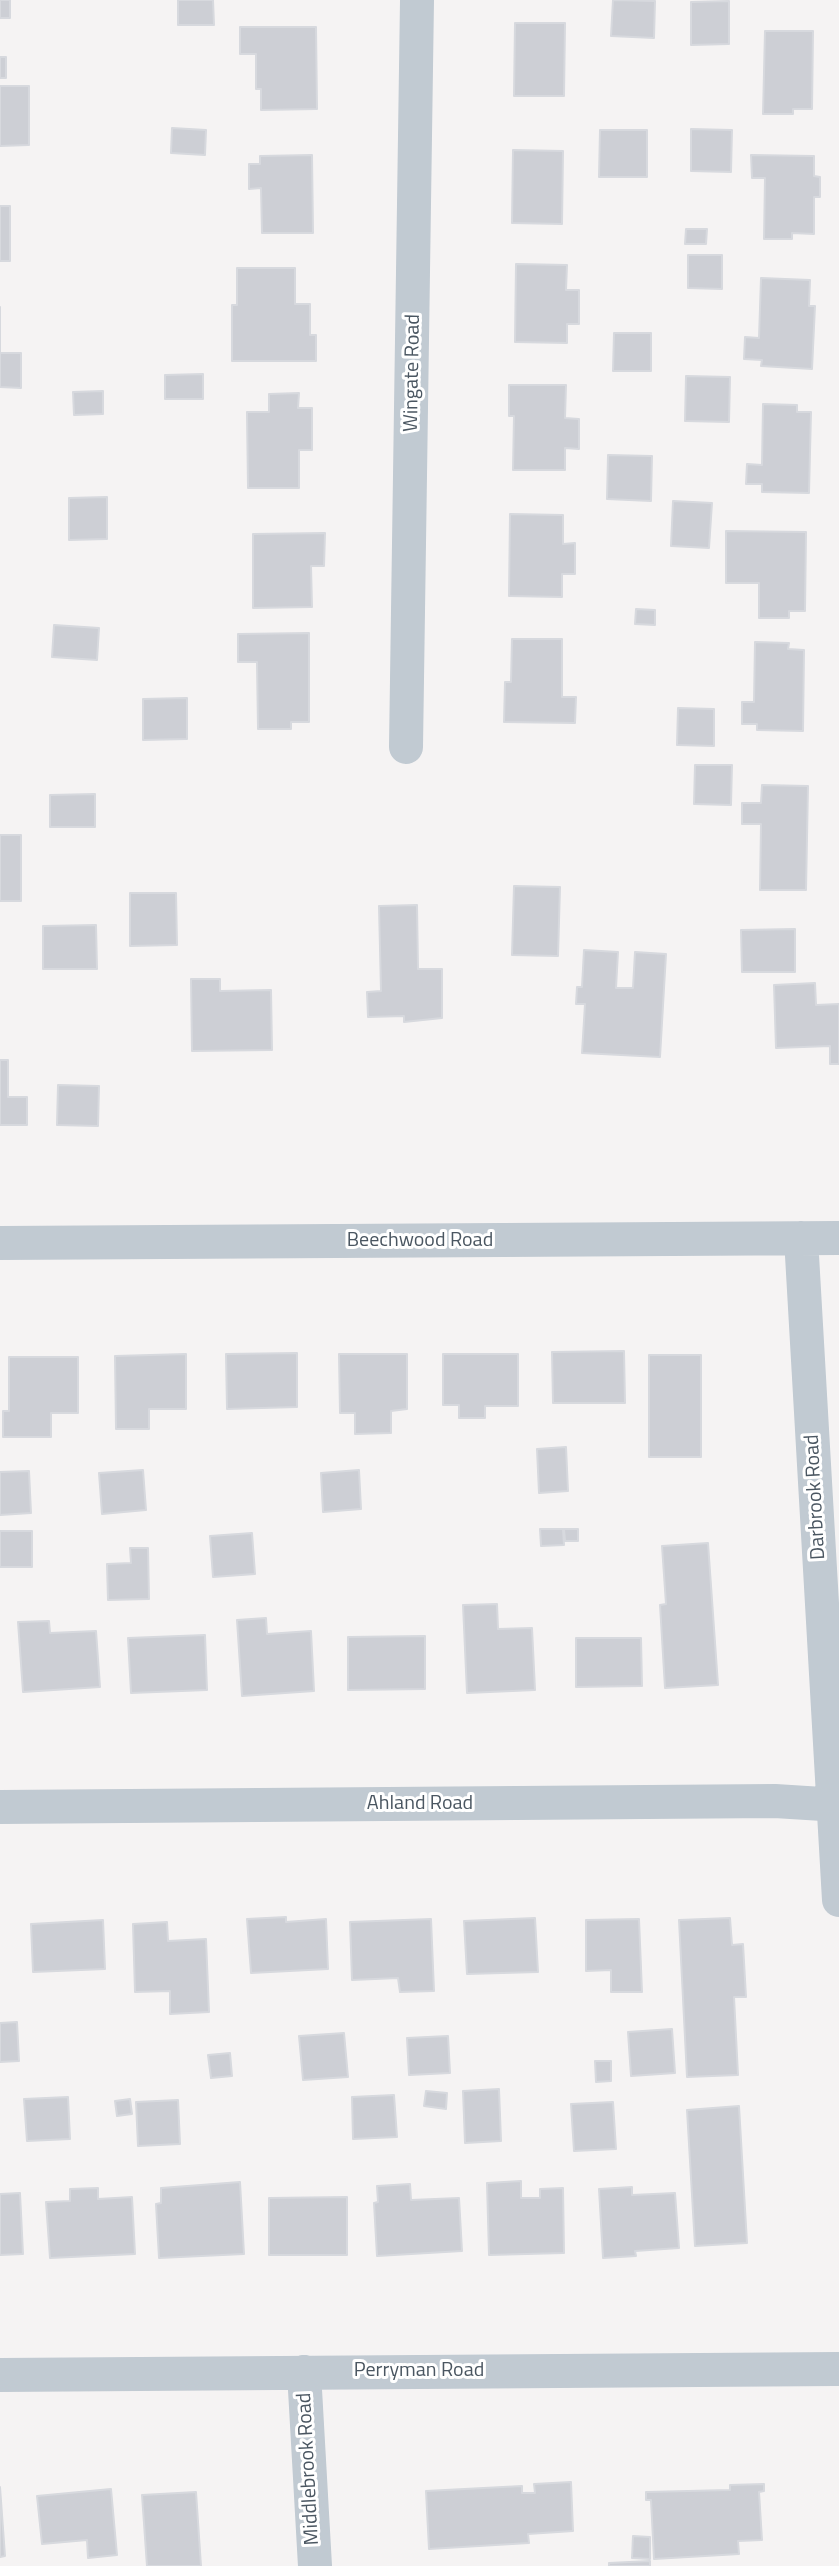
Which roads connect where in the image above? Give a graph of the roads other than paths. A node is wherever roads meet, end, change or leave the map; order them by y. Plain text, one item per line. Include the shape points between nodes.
1 (417, 0) edge
2 (406, 747) dead end
3 (801, 1238) junction
4 (839, 1238) edge
5 (0, 1243) edge
6 (836, 1804) edge
7 (0, 1807) edge
8 (839, 1900) edge
9 (839, 2369) edge
10 (304, 2372) junction
11 (0, 2375) edge
12 (315, 2566) edge

1 - 2 street, Wingate Road
3 - 4 street, Beechwood Road
3 - 5 street, Beechwood Road
3 - 6 street, Darbrook Road
6 - 7 street, Ahland Road
6 - 8 street, Darbrook Road
9 - 10 street, Perryman Road
10 - 11 street, Perryman Road
10 - 12 street, Middlebrook Road

